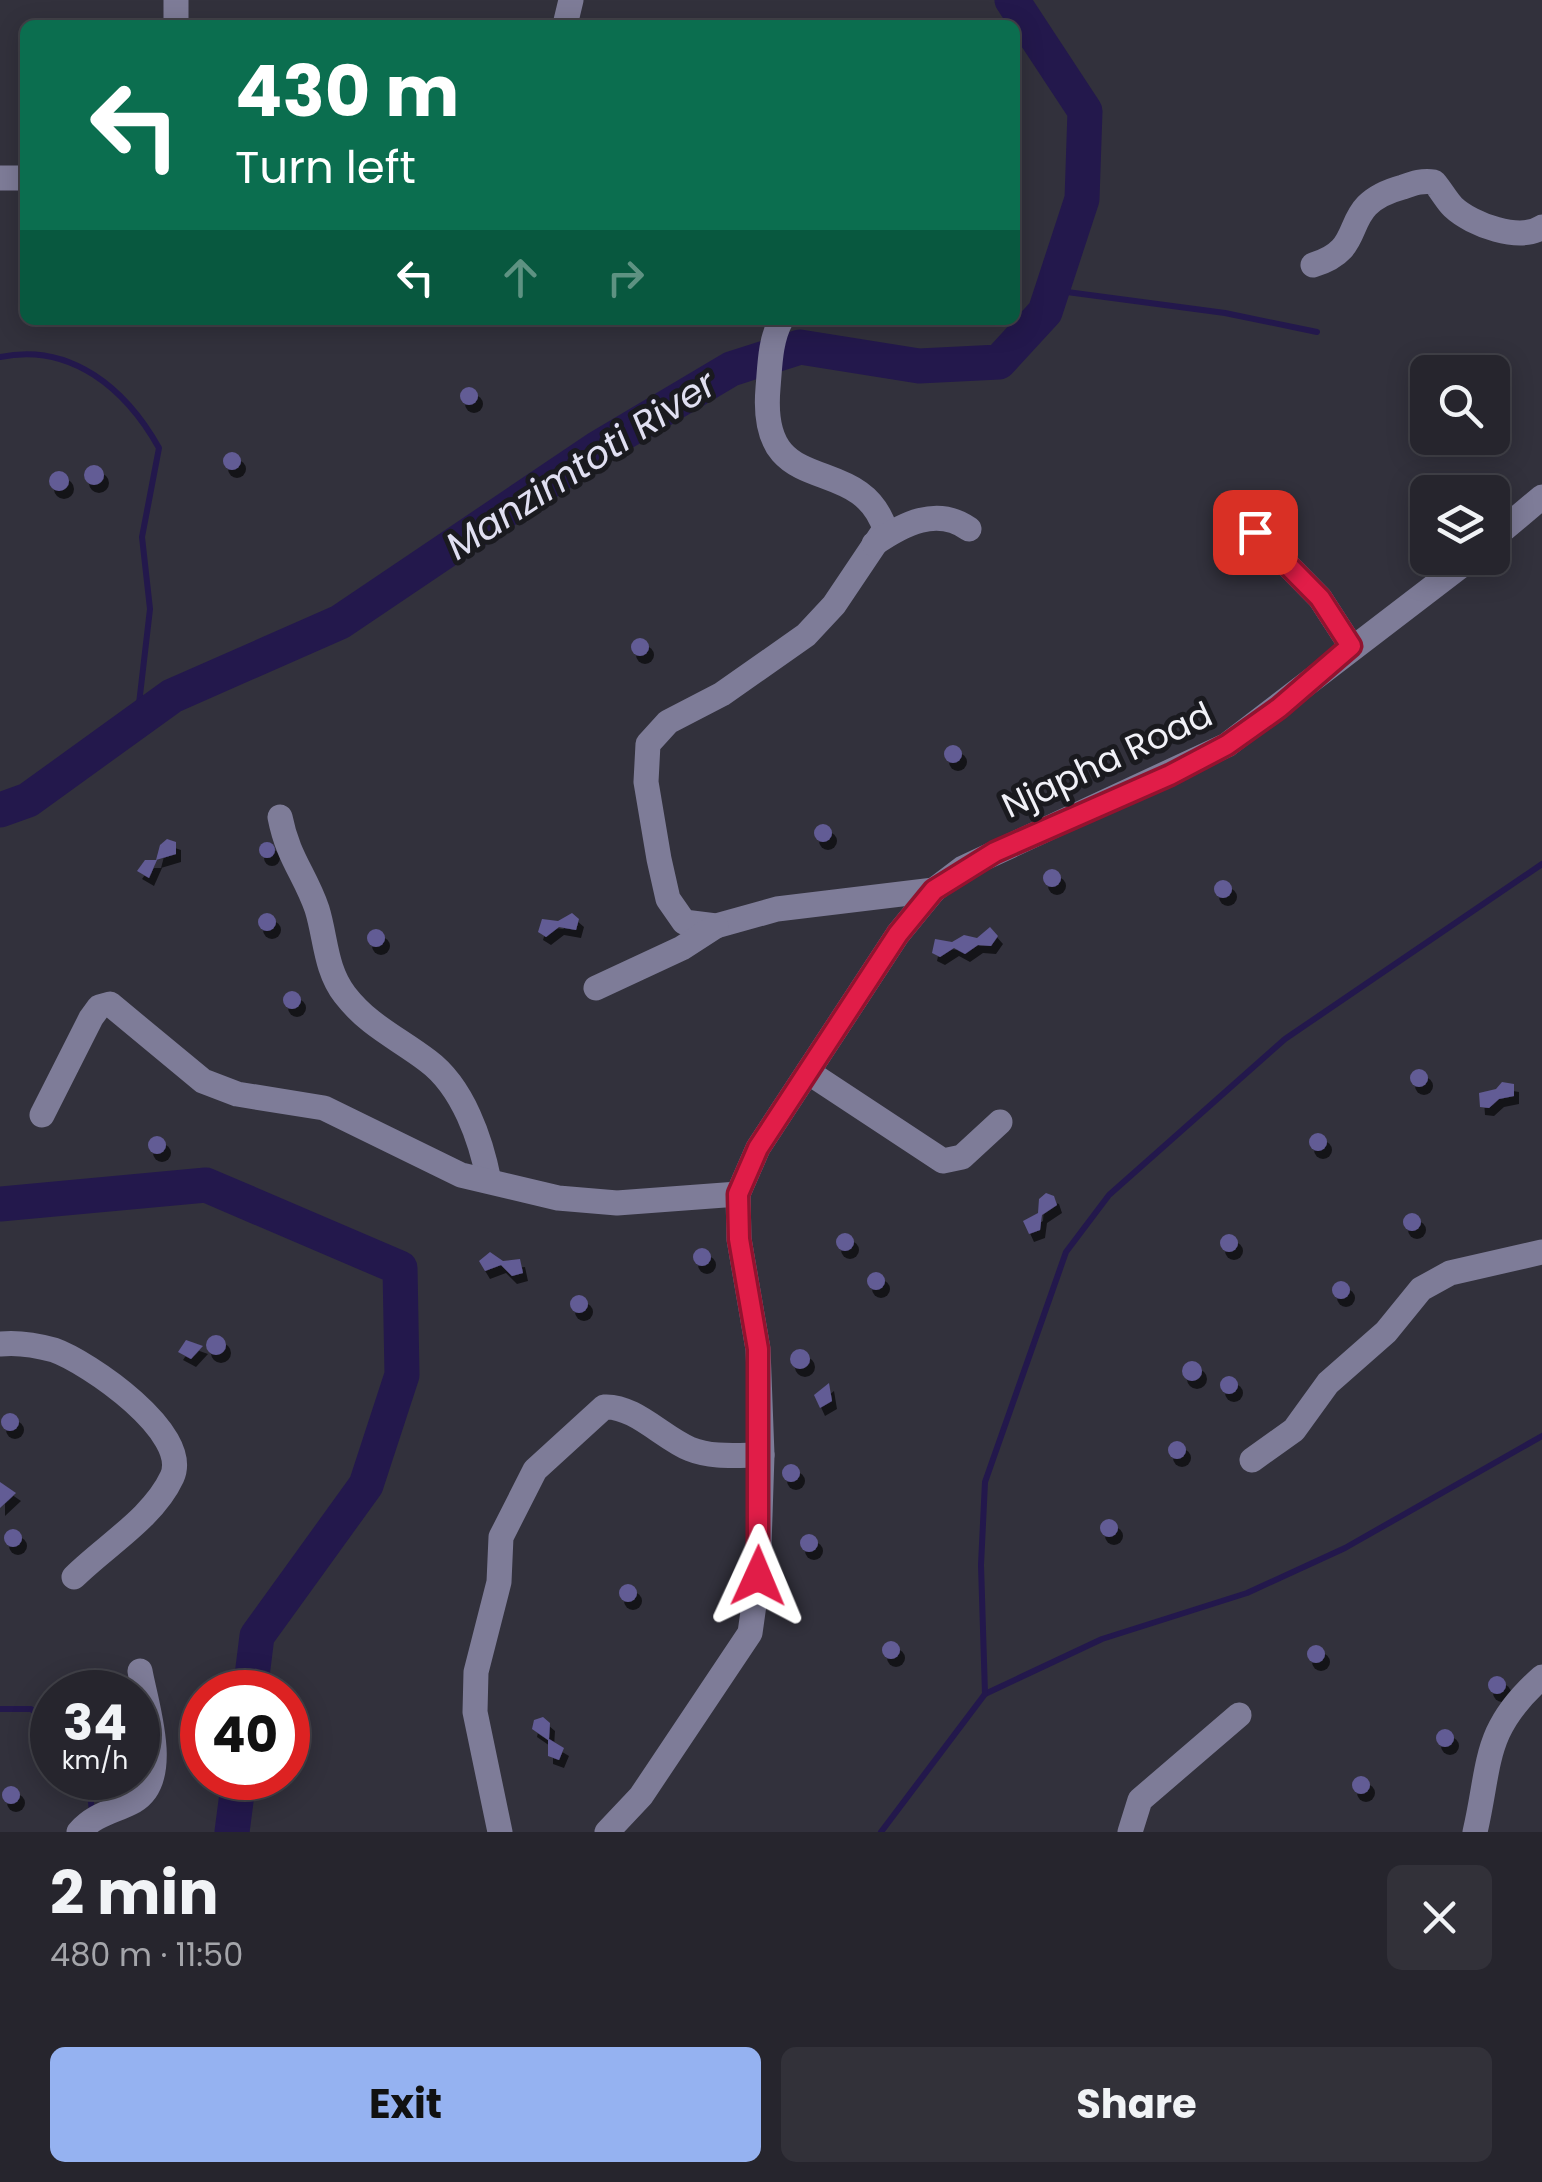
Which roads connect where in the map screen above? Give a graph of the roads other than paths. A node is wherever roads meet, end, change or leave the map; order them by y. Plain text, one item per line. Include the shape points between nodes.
1 (1542, 227) edge
2 (1313, 266) dead end
3 (777, 331) edge
4 (1542, 497) edge
5 (1510, 524) edge
6 (969, 528) dead end
7 (1255, 532) dead end
8 (870, 546) junction
9 (1448, 575) edge
10 (1351, 646) junction
11 (280, 817) dead end
12 (934, 890) junction
13 (716, 926) junction
14 (596, 988) dead end
15 (808, 1072) junction
16 (42, 1115) dead end
17 (1000, 1122) dead end
18 (489, 1181) junction
19 (738, 1194) junction
20 (1542, 1252) edge
21 (0, 1344) edge
22 (762, 1455) junction
23 (1252, 1460) dead end
24 (74, 1577) dead end
25 (1542, 1677) edge
26 (1238, 1715) dead end
27 (134, 1800) edge
28 (79, 1832) edge
29 (500, 1832) edge
30 (607, 1832) edge
31 (1130, 1832) edge
32 (1475, 1832) edge

1 - 2 street via 1526,234 1480,223 1452,206 1434,182 1420,182 1374,196 1348,245
3 - 8 street via 768,428 808,473 858,488 875,507 884,529
4 - 5 street
6 - 8 street via 948,518 920,520
7 - 10 street via 1320,598
8 - 13 street via 834,606 806,634 722,694 668,722 648,744 646,782 668,899 684,922
9 - 10 street, Njapha Road
10 - 12 street, Njapha Road via 1227,745 995,852
11 - 18 street via 341,990 384,1036 445,1078 469,1118
12 - 13 street via 777,908
12 - 15 street, Njapha Road
13 - 14 street
15 - 17 street via 943,1160 962,1158
15 - 19 street, Njapha Road via 758,1148
16 - 18 street via 90,1018 110,1004 203,1081 237,1094 324,1108 461,1175
18 - 19 street via 617,1204
19 - 22 street, Njapha Road via 758,1349
20 - 23 street via 1450,1273 1421,1289 1386,1332 1328,1383 1294,1430
21 - 24 street via 56,1351 84,1367 160,1425 173,1448 172,1476 160,1494
22 - 29 street via 706,1454 621,1409 604,1407 535,1470 501,1537 499,1582 476,1672 477,1736
22 - 30 street, Njapha Road via 750,1634 641,1796
25 - 32 street via 1496,1734
26 - 31 street via 1140,1800
27 - 28 street via 100,1814

